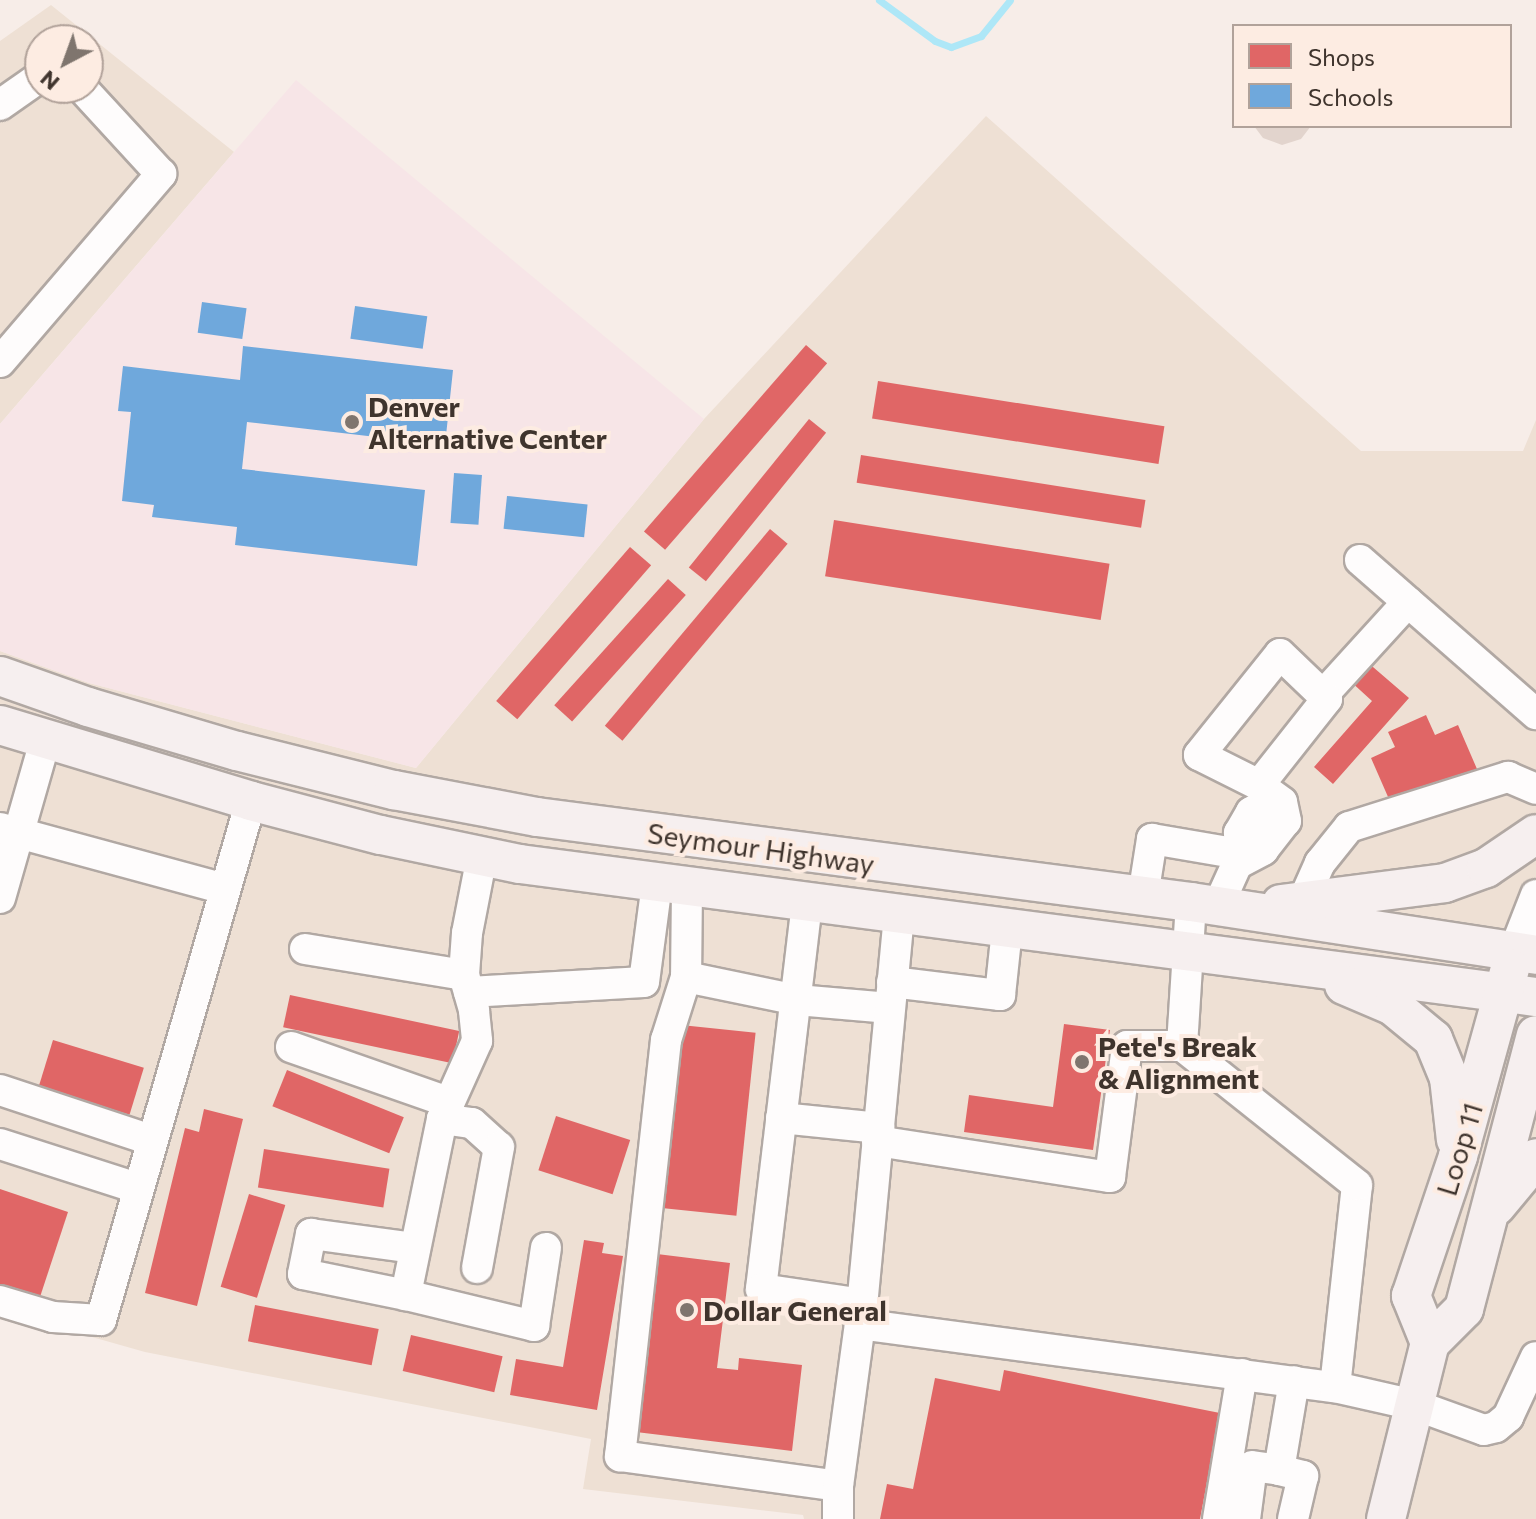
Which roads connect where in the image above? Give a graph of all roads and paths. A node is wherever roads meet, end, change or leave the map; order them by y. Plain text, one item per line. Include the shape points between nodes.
1 (24, 88) edge
2 (97, 104) edge
3 (0, 105) edge
4 (0, 362) edge
5 (1360, 560) dead end
6 (1408, 602) junction
7 (0, 676) edge
8 (1323, 695) junction
9 (1536, 714) edge
10 (0, 725) edge
11 (45, 741) junction
12 (362, 782) junction
13 (1536, 789) edge
14 (1264, 795) junction
15 (251, 801) junction
16 (351, 828) junction
17 (9, 831) edge
18 (1536, 834) edge
19 (748, 847) junction
20 (1240, 854) junction
21 (482, 856) junction
22 (672, 885) junction
23 (225, 889) junction
24 (745, 895) junction
25 (1536, 895) edge
26 (1143, 896) junction
27 (0, 898) edge
28 (1303, 901) junction
29 (807, 903) junction
30 (1216, 906) junction
31 (899, 915) junction
32 (1007, 930) junction
33 (305, 949) dead end
34 (1189, 953) junction
35 (1525, 953) edge
36 (1309, 969) junction
37 (686, 977) junction
38 (467, 983) junction
39 (891, 995) junction
40 (1520, 995) edge
41 (797, 1000) junction
42 (1536, 1035) edge
43 (1182, 1046) junction
44 (291, 1047) dead end
45 (0, 1090) edge
46 (445, 1111) junction
47 (781, 1118) junction
48 (878, 1135) junction
49 (151, 1140) junction
50 (0, 1144) edge
51 (1458, 1156) junction
52 (1536, 1158) edge
53 (137, 1188) junction
54 (1489, 1215) junction
55 (415, 1248) junction
56 (546, 1248) dead end
57 (477, 1268) dead end
58 (406, 1295) junction
59 (0, 1301) edge
60 (861, 1314) junction
61 (1430, 1343) junction
62 (1536, 1357) edge
63 (1242, 1374) junction
64 (1294, 1381) junction
65 (1335, 1387) junction
66 (1415, 1405) junction
67 (1279, 1470) junction
68 (838, 1486) junction
69 (838, 1519) edge
70 (1218, 1519) edge
71 (1245, 1519) edge
72 (1293, 1519) edge
73 (1386, 1519) edge

1 - 3 street
2 - 4 street via 161,174
5 - 6 street
6 - 8 street
6 - 9 street
7 - 12 main road, Seymour Highway via 237,751
8 - 14 street via 1327,699
8 - 14 street via 1280,654 1199,755
10 - 11 main road, Seymour Highway
11 - 15 main road, Seymour Highway
11 - 17 street
12 - 16 main road
12 - 19 main road, Seymour Highway via 537,817
13 - 28 street via 1508,777 1349,827 1320,863
14 - 20 street via 1282,802 1286,821 1263,850
15 - 16 main road, Seymour Highway
15 - 23 street
16 - 21 main road, Seymour Highway
17 - 23 street
17 - 27 street
18 - 28 main road via 1486,868 1445,883
19 - 24 main road
19 - 26 main road, Seymour Highway
20 - 26 street via 1152,839
20 - 30 street
21 - 22 main road, Seymour Highway
21 - 38 street via 467,933
22 - 24 main road, Seymour Highway
22 - 37 street
22 - 38 street via 644,982
23 - 49 street
24 - 29 main road, Seymour Highway
25 - 35 street
26 - 30 main road, Seymour Highway
28 - 30 main road
29 - 31 main road, Seymour Highway
29 - 41 street
30 - 34 street
30 - 35 main road, Seymour Highway
31 - 32 main road, Seymour Highway
31 - 39 street
32 - 34 main road, Seymour Highway
32 - 39 street via 1000,995
33 - 38 street
34 - 36 main road, Seymour Highway
34 - 43 street
35 - 40 main road, Loop 11 / Loop 11
36 - 40 main road, Seymour Highway
36 - 51 main road via 1393,1006 1433,1039 1449,1078
37 - 41 street
37 - 68 street via 666,1040 620,1456
38 - 46 street via 477,1041
39 - 41 street
39 - 48 street
40 - 51 main road, Loop 11 / Loop 11
41 - 47 street
42 - 54 main road, Loop 11 / Loop 11
43 - 48 street via 1127,1046 1110,1177
43 - 65 street via 1357,1185
44 - 46 street
45 - 49 street
46 - 55 street
46 - 57 street via 472,1123 499,1147
47 - 48 street
47 - 60 street via 761,1289
48 - 60 street
49 - 53 street
50 - 53 street
51 - 61 main road, Loop 11 / Loop 11 via 1411,1296
52 - 54 main road
53 - 59 street via 101,1320 53,1317
54 - 61 main road, Loop 11 / Loop 11 via 1464,1309
55 - 58 street
55 - 58 street via 311,1234 303,1274
56 - 58 street via 534,1326
60 - 63 street
60 - 68 street
61 - 66 main road
62 - 66 street via 1508,1417 1496,1427 1484,1430
63 - 64 street
63 - 70 street
64 - 65 street
64 - 67 street
65 - 66 street
66 - 73 main road
67 - 71 street via 1252,1466
67 - 72 street via 1303,1476
68 - 69 street

